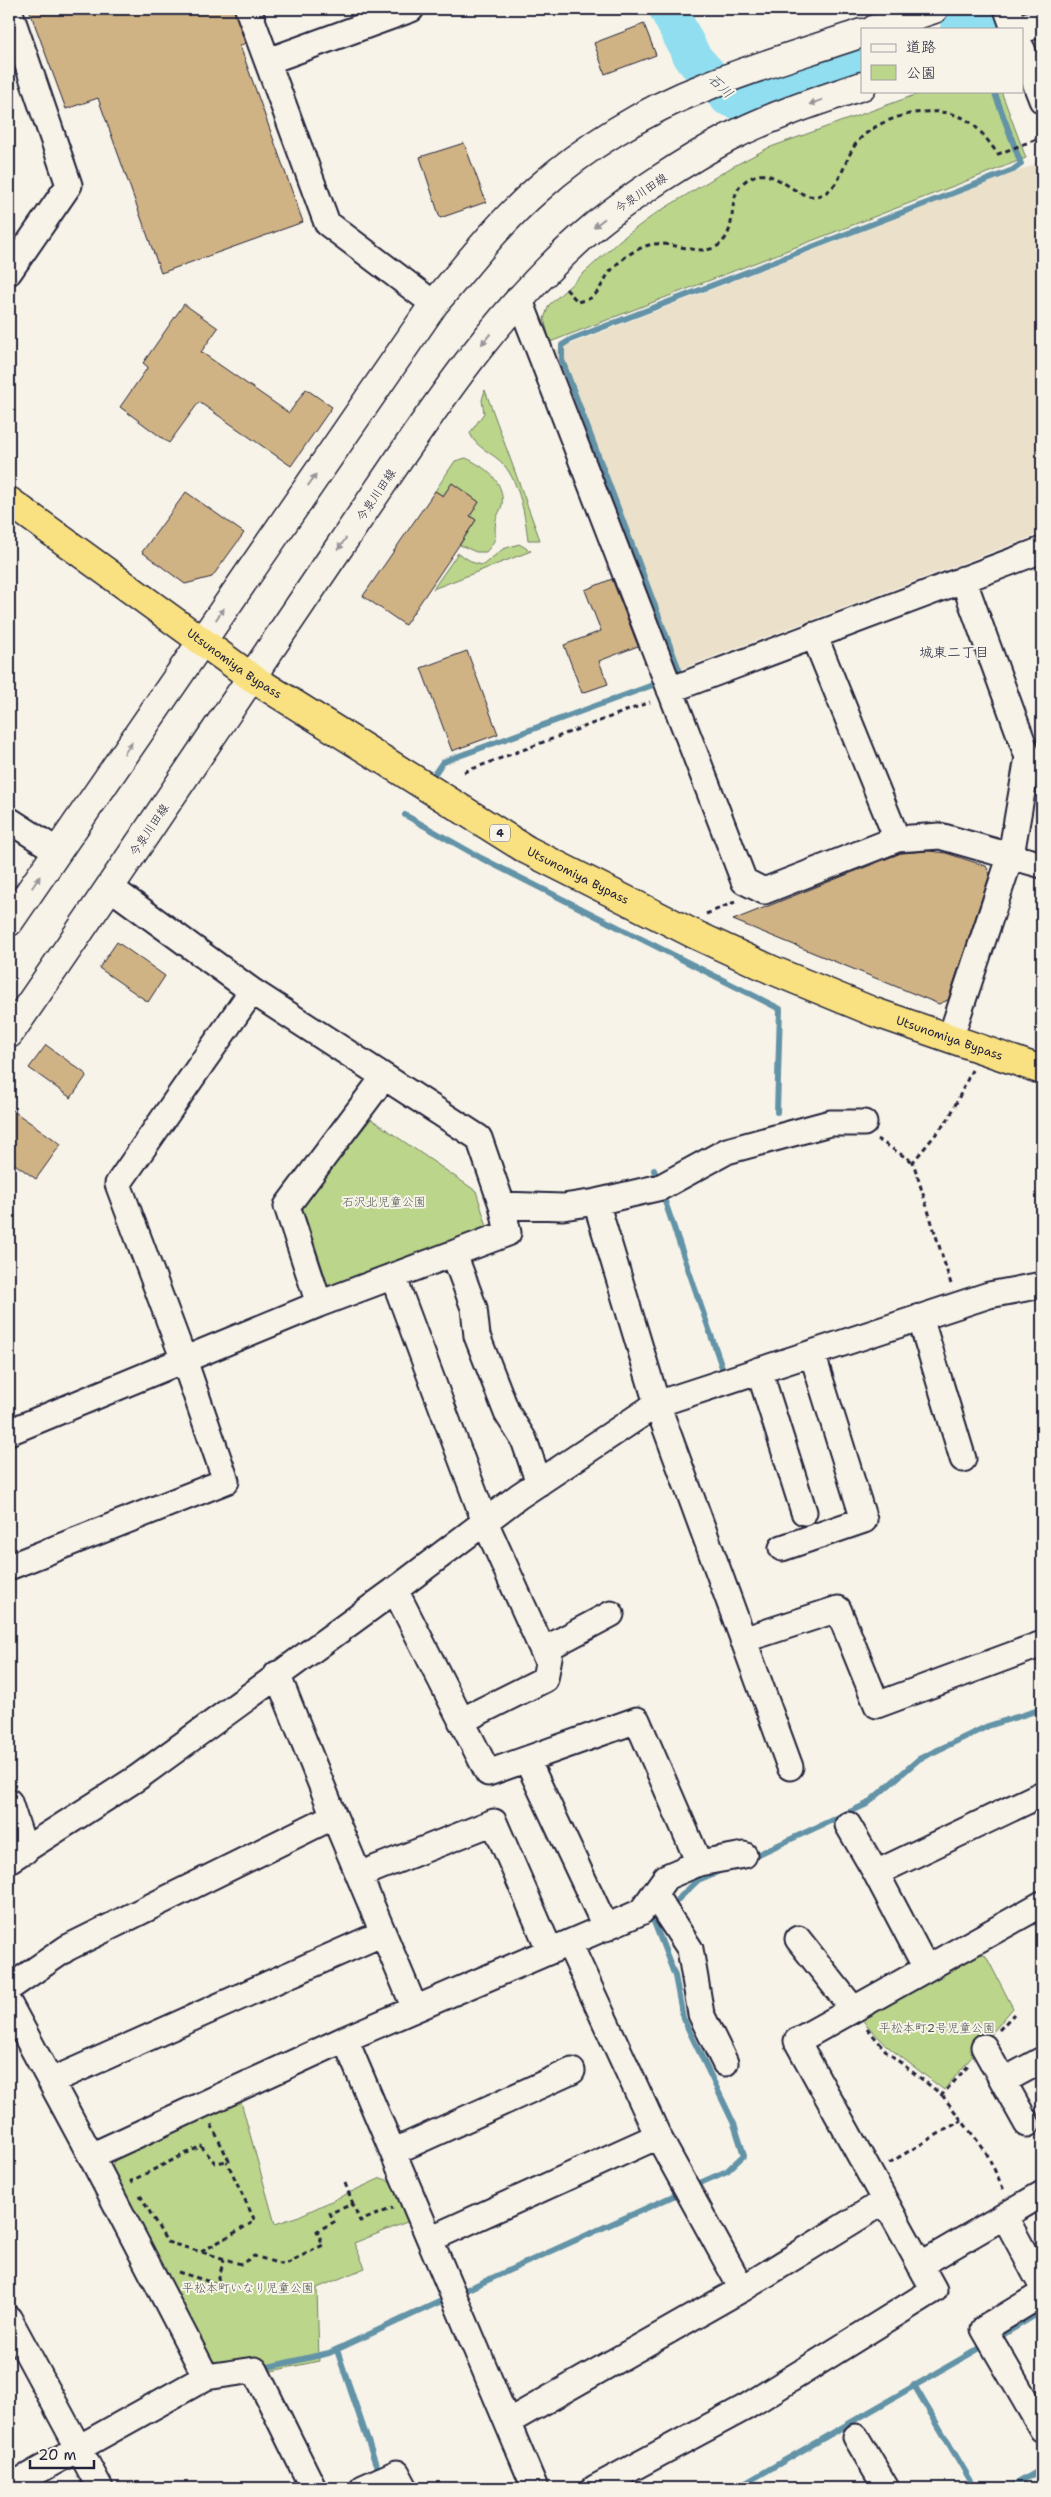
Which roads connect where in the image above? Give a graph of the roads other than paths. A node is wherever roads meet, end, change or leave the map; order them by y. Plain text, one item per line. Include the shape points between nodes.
1 (248, 9) edge
2 (411, 9) edge
3 (934, 9) edge
4 (1007, 9) edge
5 (9, 10) edge
6 (1042, 21) edge
7 (878, 28) edge
8 (1014, 28) edge
9 (1024, 28) edge
10 (861, 33) edge
11 (1024, 55) edge
12 (268, 61) junction
13 (861, 86) edge
14 (1042, 100) edge
15 (9, 272) edge
16 (519, 298) junction
17 (434, 304) junction
18 (9, 501) edge
19 (1042, 550) edge
20 (963, 579) junction
21 (814, 636) junction
22 (201, 641) junction
23 (251, 678) junction
24 (670, 692) junction
25 (9, 820) edge
26 (896, 839) junction
27 (57, 851) junction
28 (1011, 855) junction
29 (1042, 865) edge
30 (111, 888) junction
31 (9, 922) edge
32 (252, 991) junction
33 (9, 1034) edge
34 (950, 1039) junction
35 (1042, 1070) edge
36 (384, 1077) junction
37 (864, 1124) road end
38 (596, 1202) junction
39 (502, 1205) junction
40 (454, 1254) junction
41 (393, 1276) junction
42 (1042, 1285) edge
43 (319, 1304) junction
44 (920, 1317) junction
45 (812, 1353) junction
46 (184, 1360) junction
47 (759, 1370) junction
48 (657, 1404) junction
49 (9, 1432) edge
50 (963, 1459) dead end
51 (540, 1483) junction
52 (804, 1512) dead end
53 (485, 1522) junction
54 (782, 1548) dead end
55 (9, 1567) edge
56 (395, 1590) junction
57 (611, 1614) dead end
58 (743, 1640) junction
59 (1042, 1644) edge
60 (548, 1662) junction
61 (277, 1674) junction
62 (461, 1721) junction
63 (527, 1760) junction
64 (790, 1767) dead end
65 (1042, 1794) edge
66 (9, 1802) edge
67 (334, 1816) junction
68 (848, 1825) dead end
69 (17, 1856) edge
70 (744, 1856) dead end
71 (699, 1863) junction
72 (876, 1873) junction
73 (359, 1875) junction
74 (654, 1894) junction
75 (1042, 1904) edge
76 (606, 1928) junction
77 (383, 1933) junction
78 (798, 1940) dead end
79 (560, 1947) junction
80 (926, 1968) junction
81 (9, 1988) edge
82 (9, 2004) edge
83 (415, 2009) junction
84 (853, 2010) junction
85 (345, 2039) junction
86 (984, 2048) road end
87 (1042, 2060) edge
88 (725, 2062) dead end
89 (572, 2071) dead end
90 (1003, 2081) junction
91 (51, 2082) junction
92 (1027, 2124) dead end
93 (658, 2136) junction
94 (393, 2152) junction
95 (91, 2156) junction
96 (1042, 2194) edge
97 (885, 2201) junction
98 (1010, 2214) junction
99 (430, 2239) junction
100 (920, 2265) junction
101 (1042, 2286) edge
102 (742, 2289) junction
103 (1042, 2294) edge
104 (9, 2319) edge
105 (206, 2377) junction
106 (508, 2422) junction
107 (1042, 2429) edge
108 (856, 2437) dead end
109 (78, 2447) junction
110 (9, 2487) edge
111 (100, 2488) edge
112 (313, 2488) edge
113 (363, 2488) edge
114 (405, 2488) edge
115 (536, 2488) edge
116 (595, 2488) edge
117 (886, 2488) edge

1 - 12 street
2 - 12 street
3 - 7 street
4 - 8 street
5 - 15 street via 69,185
6 - 9 street
10 - 17 street via 704,87 613,135 537,189 492,234
11 - 14 street
12 - 17 street via 327,223
13 -> 16 street, 今泉川田線 via 795,109 728,138 646,188 598,223
16 -> 23 street, 今泉川田線 via 442,397
16 - 24 street
22 -> 17 street
18 - 22 highway, Utsunomiya Bypass / 4
19 - 20 street
20 - 21 street
20 - 28 street via 1028,758
21 - 24 street
21 - 26 street
22 - 23 highway, Utsunomiya Bypass / 4
27 -> 22 street
23 - 30 street, 今泉川田線
23 - 34 highway, Utsunomiya Bypass / 4 via 527,850 610,893 772,970
24 - 26 street via 744,882 764,892
25 - 27 street
26 - 28 street via 940,836
31 -> 27 street
28 - 29 street
28 - 34 street
30 - 32 street
30 - 33 street, 今泉川田線
32 - 36 street
32 - 46 street via 118,1184
34 - 35 highway, Utsunomiya Bypass / 4
36 - 39 street via 480,1138
36 - 43 street via 287,1206
37 - 38 street via 830,1123 726,1151 661,1187
38 - 39 street via 563,1207
38 - 48 street
39 - 40 street via 508,1233
40 - 41 street
40 - 51 street via 474,1308 477,1336 507,1413 524,1440
41 - 43 street
41 - 53 street
42 - 44 street via 989,1294
43 - 46 street
44 - 45 street
44 - 50 street
45 - 47 street
45 - 54 street via 864,1520
46 - 49 street
46 - 55 street via 226,1481
47 - 48 street
47 - 52 street
48 - 51 street
48 - 58 street
51 - 53 street
53 - 56 street
53 - 60 street
56 - 61 street
56 - 62 street
57 - 60 street via 551,1646
58 - 59 street via 838,1609 877,1705
58 - 64 street
60 - 62 street via 545,1679
61 - 67 street
61 - 69 street via 136,1778
62 - 63 street via 488,1773
63 - 71 street via 637,1720
63 - 76 street
65 - 72 street
66 - 69 street
67 - 73 street
67 - 81 street via 68,1948
68 - 72 street
70 - 71 street
71 - 74 street via 666,1877
72 - 80 street
73 - 77 street
73 - 79 street via 494,1822
74 - 76 street via 642,1912
74 - 88 street via 690,1949 702,2014
75 - 80 street
76 - 79 street
77 - 83 street
77 - 91 street
78 - 84 street
79 - 83 street
79 - 93 street
80 - 84 street
82 - 91 street
83 - 85 street
84 - 97 street via 797,2041
85 - 94 street
85 - 95 street
86 - 90 street
87 - 90 street
89 - 94 street
90 - 92 street
91 - 95 street
93 - 99 street
93 - 102 street
94 - 99 street
95 - 105 street
96 - 98 street
97 - 100 street
97 - 102 street
98 - 100 street
98 - 101 street
99 - 106 street
100 - 116 street via 934,2290 746,2407
102 - 106 street
103 - 107 street via 984,2329
104 - 109 street
105 - 109 street
105 - 112 street via 255,2370
106 - 115 street
108 - 117 street
109 - 110 street
109 - 111 street
113 - 114 street via 397,2473

